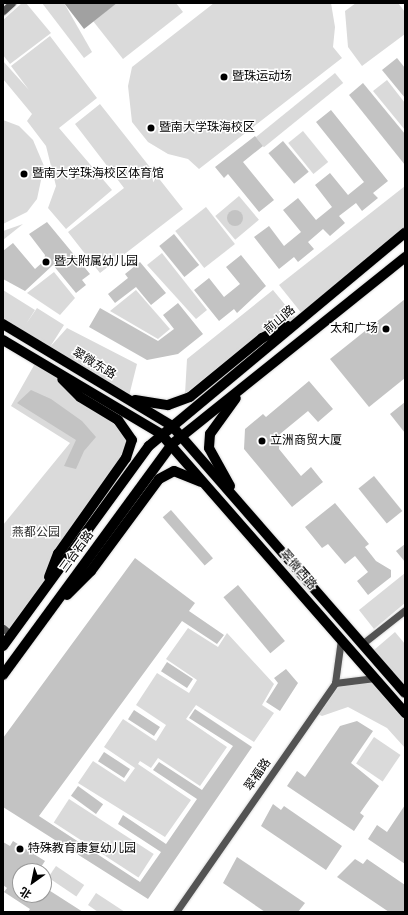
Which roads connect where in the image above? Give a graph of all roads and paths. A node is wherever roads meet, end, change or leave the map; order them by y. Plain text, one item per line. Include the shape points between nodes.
1 (12, 3) edge
2 (3, 11) edge
3 (405, 233) edge
4 (405, 257) edge
5 (302, 319) junction
6 (3, 324) edge
7 (3, 340) edge
8 (52, 369) junction
9 (253, 379) junction
10 (123, 397) junction
11 (172, 426) junction
12 (161, 434) junction
13 (180, 436) junction
14 (172, 444) junction
15 (208, 486) junction
16 (247, 513) junction
17 (42, 594) junction
18 (405, 610) edge
19 (45, 617) junction
20 (3, 628) edge
21 (11, 635) junction
22 (341, 640) junction
23 (362, 644) junction
24 (3, 646) edge
25 (3, 675) edge
26 (375, 678) junction
27 (335, 683) junction
28 (405, 693) edge
29 (405, 713) edge
30 (176, 912) edge

1 - 2 street
3 - 5 main road, 前山路
4 - 9 main road
5 - 10 main road via 262,338 190,397 168,405 144,403
5 - 11 main road, 前山路
6 - 10 main road, 翠微东路
7 - 8 main road
8 - 12 main road
8 - 17 main road via 80,397 118,420 132,440 126,458 58,554
9 - 13 main road
9 - 16 main road via 218,419 210,434 209,448
10 - 11 main road, 翠微东路
11 - 12 main road, 前山路
11 - 13 main road, 翠微西路
12 - 14 main road, 翠微西路
12 - 17 main road, 三台石路
13 - 14 main road, 三台石路
13 - 16 main road, 翠微西路
14 - 15 main road, 翠微西路
14 - 19 main road, 三台石路
15 - 19 main road via 174,471 159,479 91,571
15 - 22 main road, 翠微西路
16 - 23 main road, 翠微西路
17 - 21 main road, 三台石路
18 - 23 street
19 - 25 main road, 三台石路
20 - 21 street
21 - 24 main road, 三台石路
22 - 26 main road, 翠微西路
22 - 27 street
23 - 28 main road, 翠微西路
26 - 27 street
26 - 29 main road, 翠微西路
27 - 30 street, 翠福路

